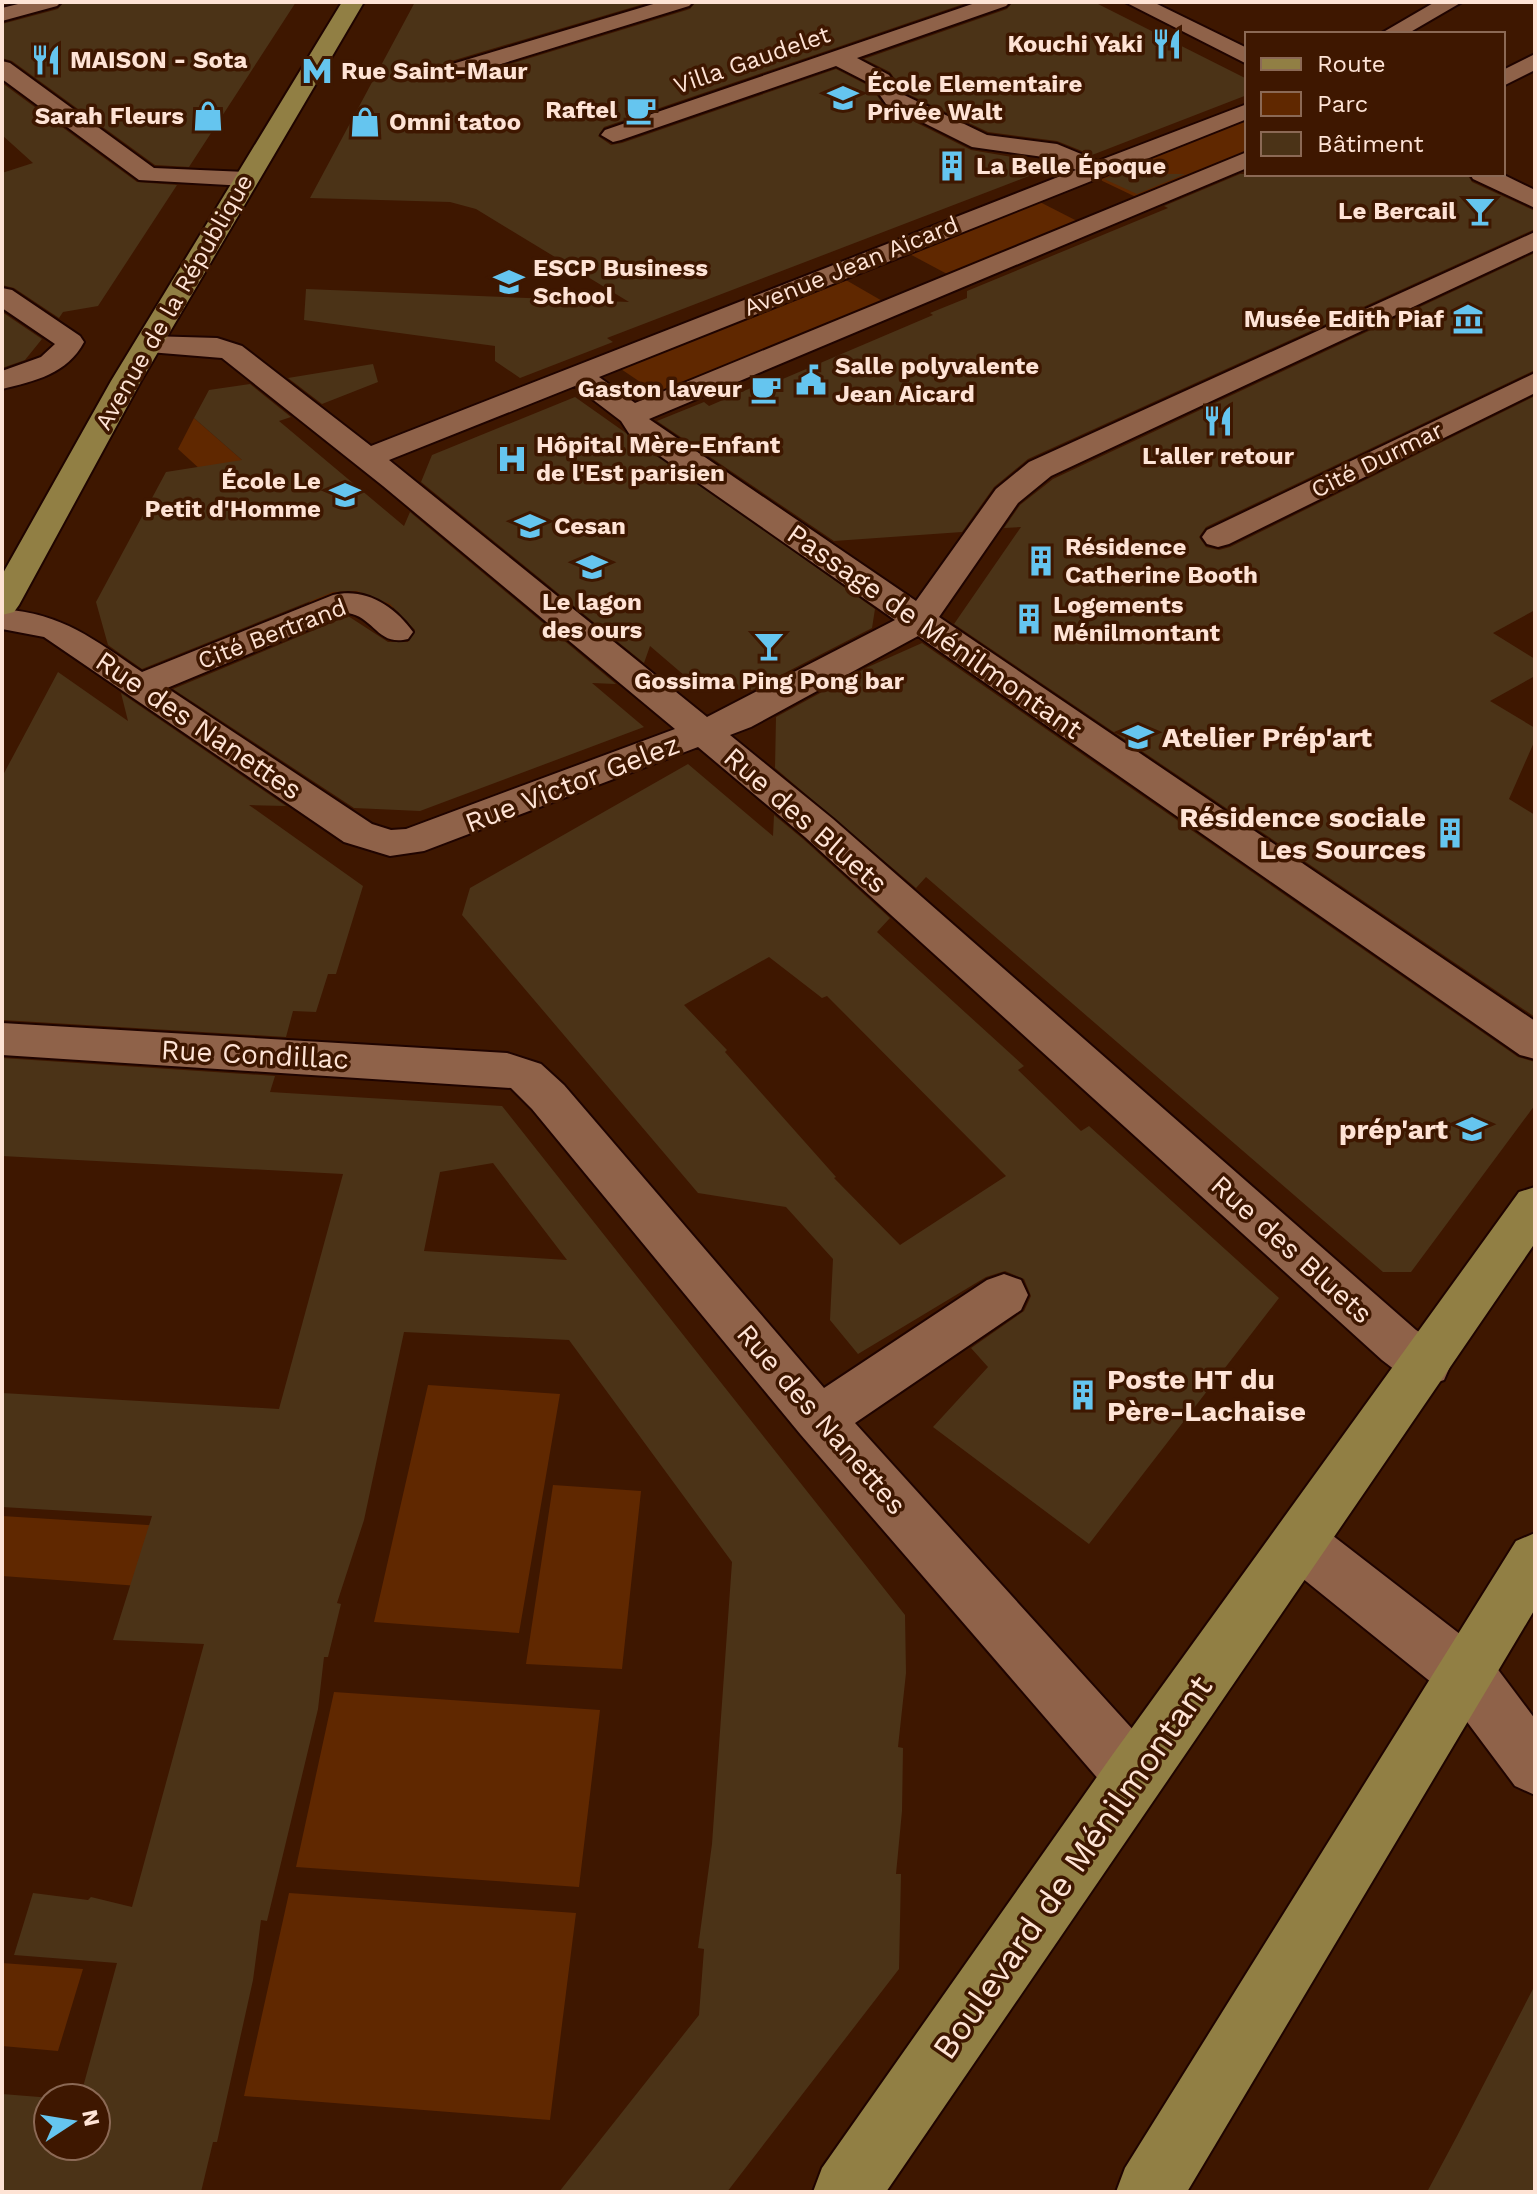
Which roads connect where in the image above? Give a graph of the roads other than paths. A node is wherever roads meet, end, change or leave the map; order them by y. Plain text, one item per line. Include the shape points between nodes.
1 (50, 2) edge
2 (353, 2) edge
3 (682, 2) edge
4 (999, 2) edge
5 (1136, 2) edge
6 (1451, 2) edge
7 (2, 15) edge
8 (1395, 32) edge
9 (1245, 56) edge
10 (837, 57) junction
11 (1535, 61) edge
12 (2, 68) edge
13 (457, 70) dead end
14 (1505, 78) edge
15 (1245, 112) edge
16 (613, 135) dead end
17 (1245, 160) edge
18 (1096, 170) junction
19 (1486, 176) edge
20 (246, 179) junction
21 (1535, 200) edge
22 (1535, 240) edge
23 (867, 260) junction
24 (925, 293) junction
25 (2, 296) edge
26 (149, 344) junction
27 (578, 375) junction
28 (2, 380) edge
29 (1535, 382) edge
30 (632, 415) junction
31 (367, 458) junction
32 (1218, 537) dead end
33 (2, 605) edge
34 (2, 619) edge
35 (919, 621) junction
36 (396, 632) dead end
37 (142, 685) junction
38 (702, 732) junction
39 (390, 843) joint
40 (2, 1039) edge
41 (1535, 1043) edge
42 (507, 1070) joint
43 (1535, 1206) edge
44 (1004, 1295) dead end
45 (1426, 1364) junction
46 (819, 1419) junction
47 (1300, 1543) junction
48 (1535, 1559) edge
49 (1467, 1675) junction
50 (1535, 1766) edge
51 (1134, 1775) junction
52 (846, 2192) edge
53 (1149, 2192) edge

1 - 7 street
2 - 20 main road, Avenue de la République
3 - 13 street
4 - 10 street, Villa Gaudelet
5 - 9 street
6 - 8 street
10 - 16 street, Villa Gaudelet
10 - 18 street via 881,80 894,99 981,142 1057,151
11 - 14 street
12 - 20 street via 148,175
15 - 18 street, Avenue Jean Aicard
17 - 24 street, Avenue Jean Aicard
18 - 23 street, Avenue Jean Aicard
19 - 21 street
20 - 26 main road, Avenue de la République
22 - 35 street via 1040,469 1007,496
23 - 24 street
23 - 27 street, Avenue Jean Aicard
24 - 30 street, Avenue Jean Aicard
25 - 28 street via 70,342 66,354
26 - 31 street, Rue des Bluets via 232,352
26 - 33 main road, Avenue de la République
27 - 30 street, Passage de Ménilmontant
27 - 31 street, Avenue Jean Aicard
29 - 32 street, Cité Durmar
30 - 35 street, Passage de Ménilmontant via 641,429
31 - 38 street, Rue des Bluets
34 - 37 street, Rue des Nanettes via 56,630
35 - 38 street, Rue Victor Gelez via 738,719
35 - 41 street, Passage de Ménilmontant
36 - 37 street, Cité Bertrand via 367,606 345,602
37 - 39 street, Rue des Nanettes via 358,833
38 - 39 street, Rue Victor Gelez via 438,835
38 - 45 street, Rue des Bluets via 819,828
40 - 42 street, Rue Condillac
42 - 46 street, Rue des Nanettes via 526,1076 548,1097
43 - 45 main road, Boulevard de Ménilmontant
44 - 46 street
45 - 47 main road, Boulevard de Ménilmontant
46 - 51 street, Rue des Nanettes
47 - 49 street
47 - 51 main road, Boulevard de Ménilmontant
48 - 49 main road
49 - 50 street
49 - 53 main road
51 - 52 main road, Boulevard de Ménilmontant

